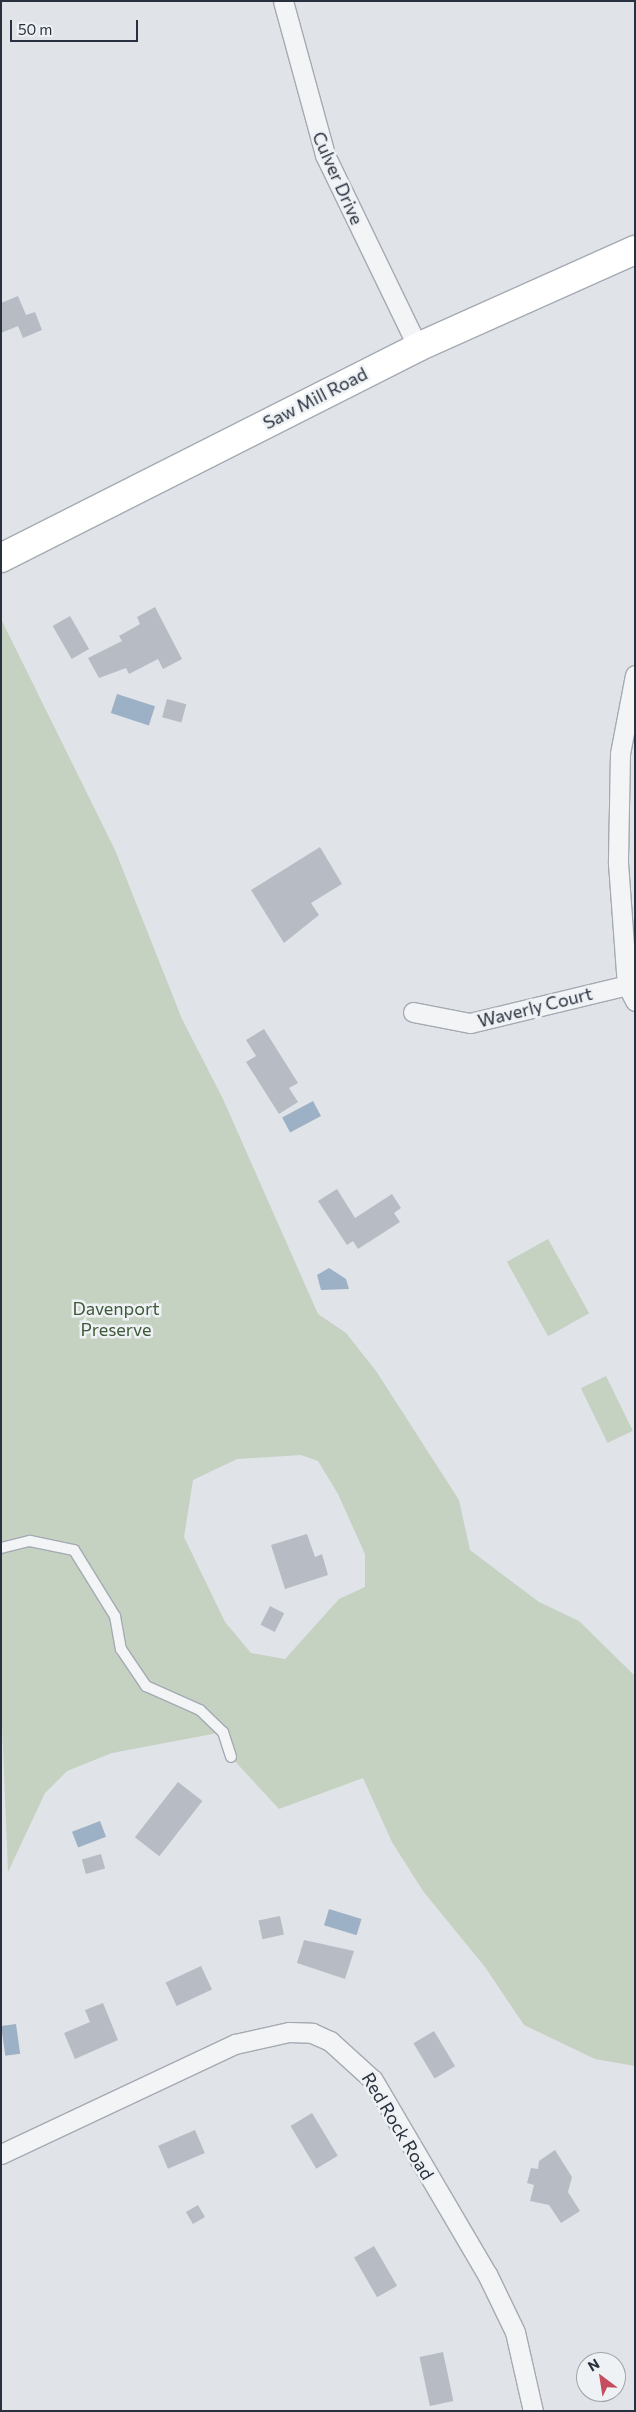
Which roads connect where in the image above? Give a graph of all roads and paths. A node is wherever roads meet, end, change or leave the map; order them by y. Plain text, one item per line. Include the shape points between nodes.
1 (283, 1) edge
2 (635, 250) edge
3 (418, 347) junction
4 (1, 558) edge
5 (635, 675) edge
6 (626, 863) edge
7 (631, 993) edge
8 (413, 1012) dead end
9 (1, 1548) edge
10 (231, 1757) dead end
11 (1, 2154) edge
12 (533, 2411) edge

1 - 3 street, Culver Drive via 325,155
2 - 3 street, Saw Mill Road
3 - 4 street, Saw Mill Road
5 - 6 street via 620,754
6 - 7 street
7 - 8 street, Waverly Court via 470,1023
9 - 10 lane via 30,1541 74,1550 115,1616 121,1649 146,1686 200,1710 223,1732
11 - 12 street, Red Rock Road via 235,2044 289,2032 312,2033 330,2041 373,2080 487,2274 515,2332

